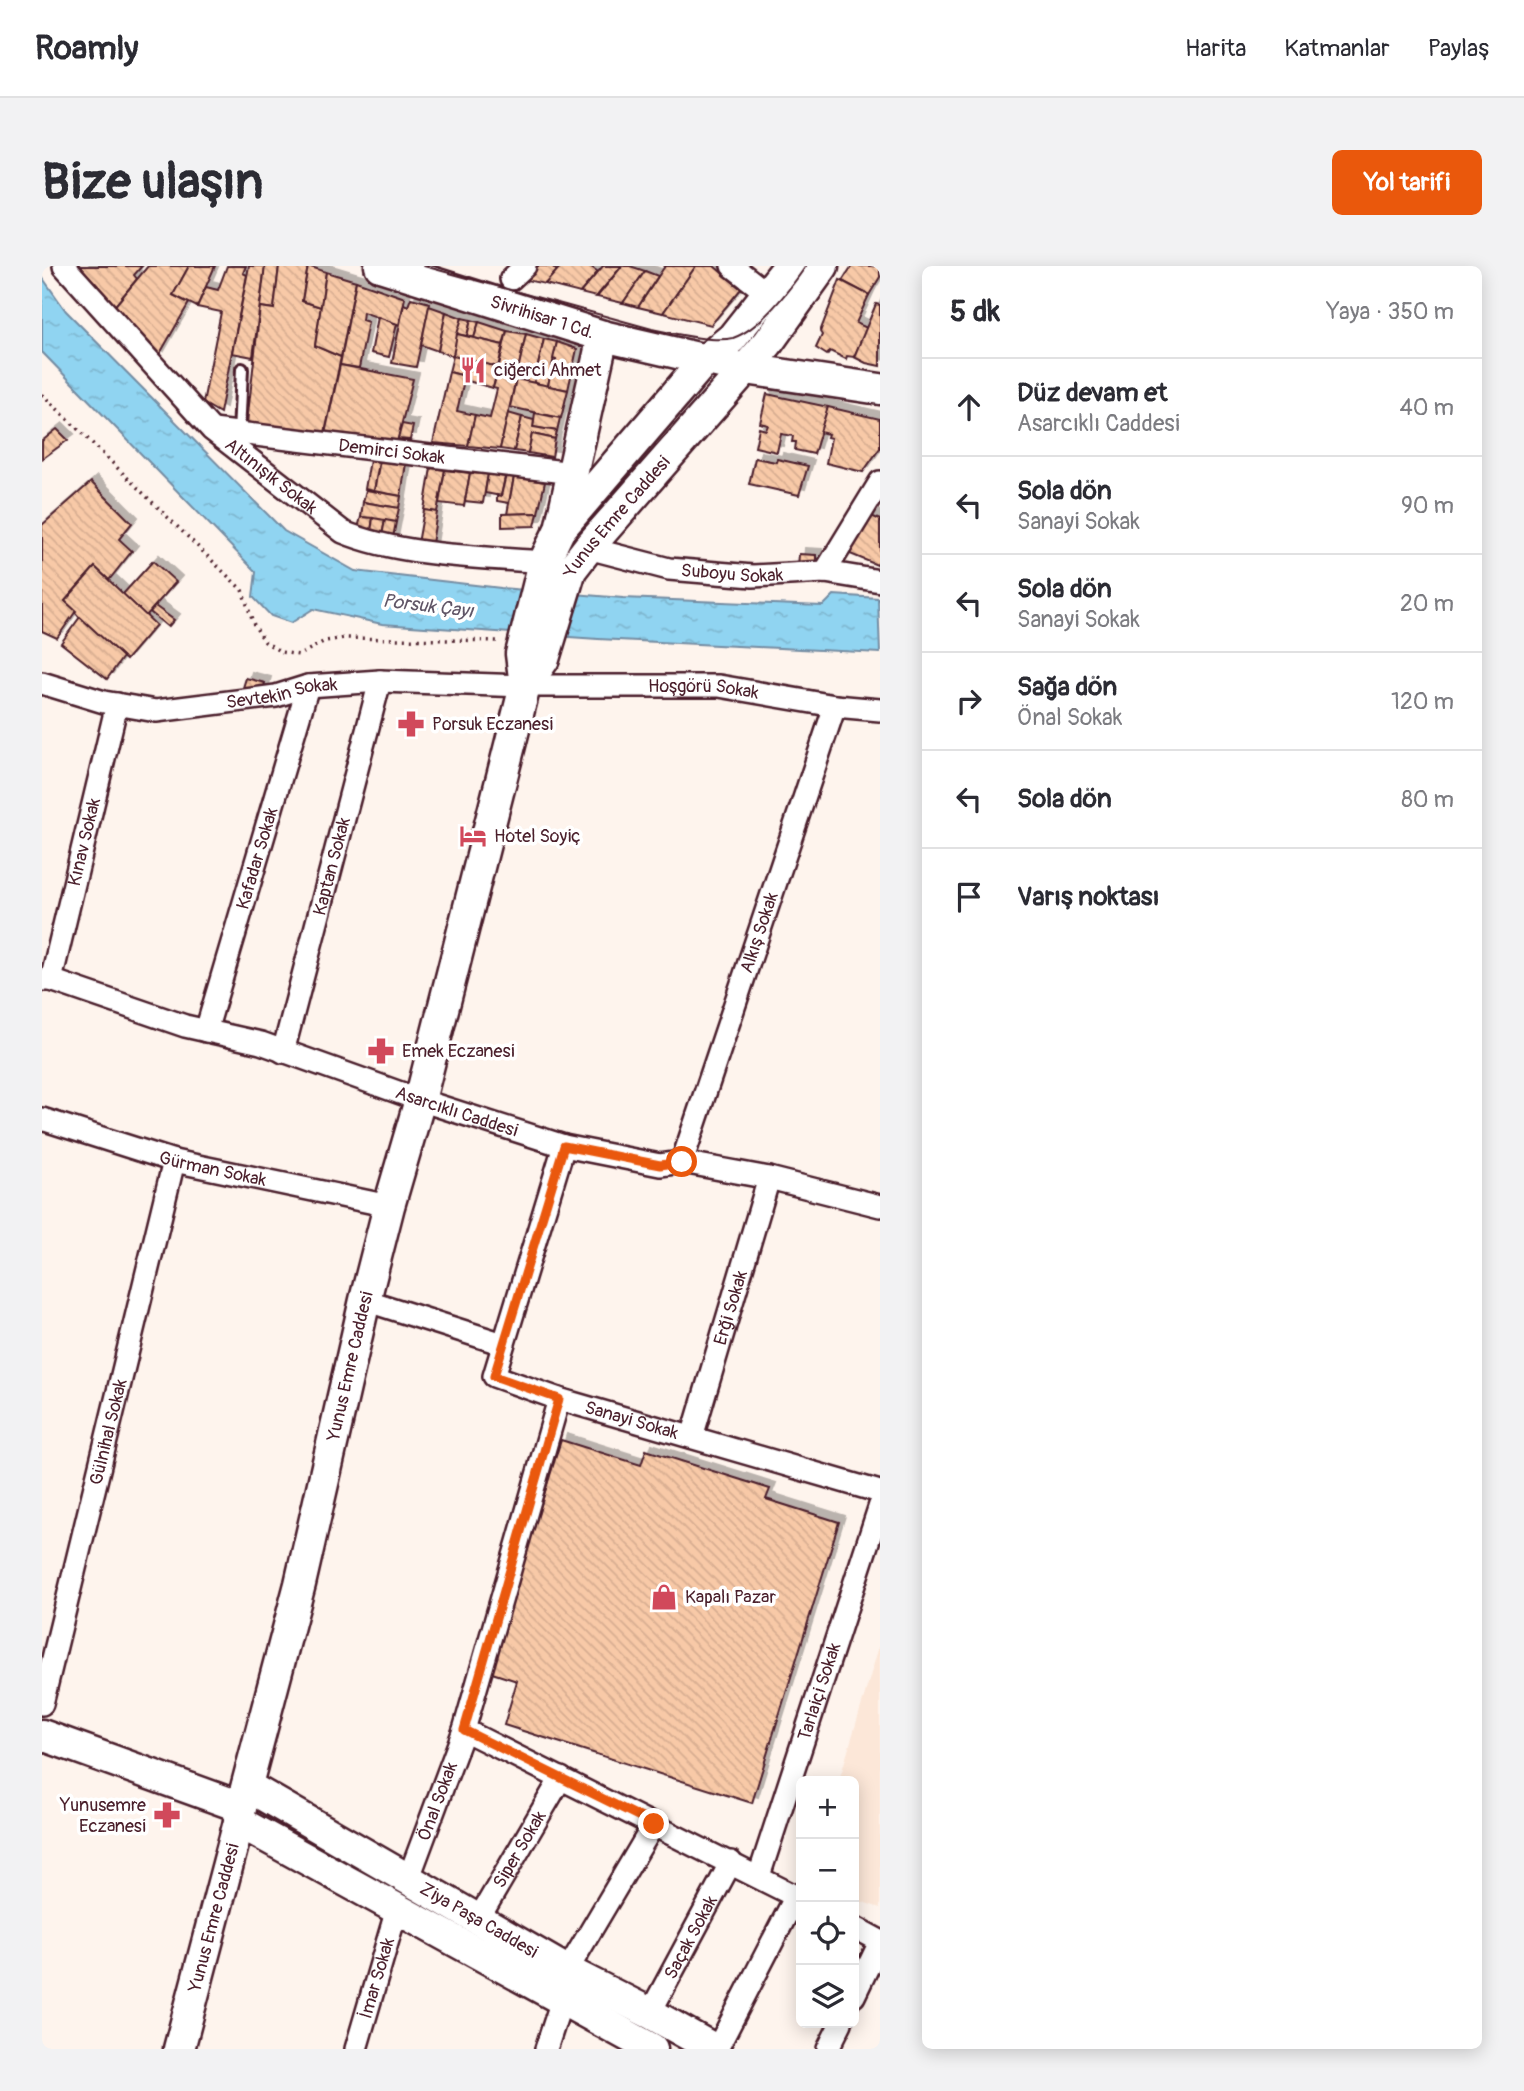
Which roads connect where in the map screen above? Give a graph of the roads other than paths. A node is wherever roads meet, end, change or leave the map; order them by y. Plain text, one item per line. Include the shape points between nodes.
1 (64, 266) edge
2 (380, 266) edge
3 (732, 266) edge
4 (789, 266) edge
5 (823, 266) edge
6 (768, 294) junction
7 (603, 336) junction
8 (705, 360) junction
9 (242, 369) dead end
10 (746, 369) junction
11 (880, 389) edge
12 (212, 430) junction
13 (239, 434) junction
14 (573, 473) junction
15 (880, 482) edge
16 (560, 529) junction
17 (568, 560) junction
18 (825, 572) junction
19 (880, 581) edge
20 (380, 681) junction
21 (42, 683) edge
22 (307, 686) junction
23 (525, 686) junction
24 (117, 704) junction
25 (835, 706) junction
26 (880, 710) edge
27 (47, 980) edge
28 (206, 1031) junction
29 (283, 1052) junction
30 (420, 1100) junction
31 (42, 1119) edge
32 (564, 1146) junction
33 (174, 1161) junction
34 (682, 1162) junction
35 (769, 1178) junction
36 (877, 1199) edge
37 (389, 1206) junction
38 (365, 1300) junction
39 (503, 1344) junction
40 (559, 1399) junction
41 (692, 1437) junction
42 (880, 1492) edge
43 (880, 1505) edge
44 (42, 1704) edge
45 (464, 1730) junction
46 (42, 1735) edge
47 (561, 1778) junction
48 (242, 1805) junction
49 (654, 1824) junction
50 (731, 1862) junction
51 (759, 1876) junction
52 (408, 1880) junction
53 (796, 1896) edge
54 (796, 1901) edge
55 (397, 1909) junction
56 (478, 1920) junction
57 (859, 1930) edge
58 (880, 1942) edge
59 (567, 1971) junction
60 (859, 1986) edge
61 (562, 2000) junction
62 (650, 2013) junction
63 (838, 2028) edge
64 (179, 2049) edge
65 (356, 2049) edge
66 (546, 2049) edge
67 (652, 2049) edge
68 (716, 2049) edge
69 (828, 2049) edge

1 - 12 street, Altınışık Sokak
2 - 7 main road, Sivrihisar 1 Cd.
3 - 6 street
4 - 6 main road, Yunus Emre Caddesi
5 - 10 main road, Yunus Emre Caddesi
6 - 8 main road, Yunus Emre Caddesi via 732,338
7 - 8 main road, Sivrihisar 1 Cd.
7 - 14 main road, Yunus Emre Caddesi
8 - 10 main road, Sivrihisar 1 Cd.
8 - 16 main road, Yunus Emre Caddesi
9 - 13 lane
10 - 11 main road, Sivrihisar 1 Cd.
10 - 17 main road, Yunus Emre Caddesi
12 - 13 street, Demirci Sokak
12 - 17 street, Altınışık Sokak via 343,532 368,542 462,556
13 - 14 street, Demirci Sokak
14 - 16 main road, Yunus Emre Caddesi
15 - 18 street
16 - 17 main road, Yunus Emre Caddesi
17 - 18 street, Suboyu Sokak via 753,576
17 - 23 main road, Yunus Emre Caddesi via 522,654
18 - 19 street, Suboyu Sokak
20 - 22 street, Sevtekin Sokak
20 - 23 street, Sevtekin Sokak
20 - 29 street, Kaptan Sokak
21 - 24 street, Sevtekin Sokak
22 - 24 street, Sevtekin Sokak via 276,696 156,710
22 - 28 street, Kafadar Sokak
23 - 25 street, Hoşgörü Sokak via 719,686
23 - 30 main road, Yunus Emre Caddesi
24 - 27 street, Kınav Sokak
25 - 26 street, Hoşgörü Sokak
25 - 34 street, Alkış Sokak
27 - 28 street, Asarcıklı Caddesi
28 - 29 street, Asarcıklı Caddesi
29 - 30 street, Asarcıklı Caddesi
30 - 32 street, Asarcıklı Caddesi
30 - 37 main road, Yunus Emre Caddesi
31 - 33 street, Gürman Sokak
32 - 34 street, Asarcıklı Caddesi via 660,1165
32 - 39 street, Sanayi Sokak
33 - 37 street, Gürman Sokak
33 - 44 street, Gülnihal Sokak
34 - 35 street, Asarcıklı Caddesi
35 - 36 street, Asarcıklı Caddesi
35 - 41 street, Erği Sokak
37 - 38 main road, Yunus Emre Caddesi
38 - 39 street
38 - 48 main road, Yunus Emre Caddesi via 300,1584
39 - 40 street, Sanayi Sokak via 494,1376
40 - 41 street, Sanayi Sokak
40 - 45 street, Önal Sokak
41 - 42 street, Sanayi Sokak
43 - 51 street, Tarlaiçi Sokak
45 - 47 street
45 - 52 street, Önal Sokak
46 - 48 main road, Ziya Paşa Caddesi
47 - 49 street
47 - 56 street, Siper Sokak
48 - 52 main road, Ziya Paşa Caddesi
48 - 55 main road, Ziya Paşa Caddesi
48 - 64 main road, Yunus Emre Caddesi
49 - 50 street
49 - 59 street
50 - 51 street
50 - 62 street, Saçak Sokak
51 - 53 street
52 - 56 main road, Ziya Paşa Caddesi
54 - 68 street
55 - 61 main road, Ziya Paşa Caddesi
55 - 65 street, İmar Sokak
56 - 59 main road, Ziya Paşa Caddesi
57 - 58 street
58 - 60 street
59 - 62 main road, Ziya Paşa Caddesi
61 - 66 street
61 - 67 main road, Ziya Paşa Caddesi
62 - 68 main road, Ziya Paşa Caddesi
63 - 69 street

